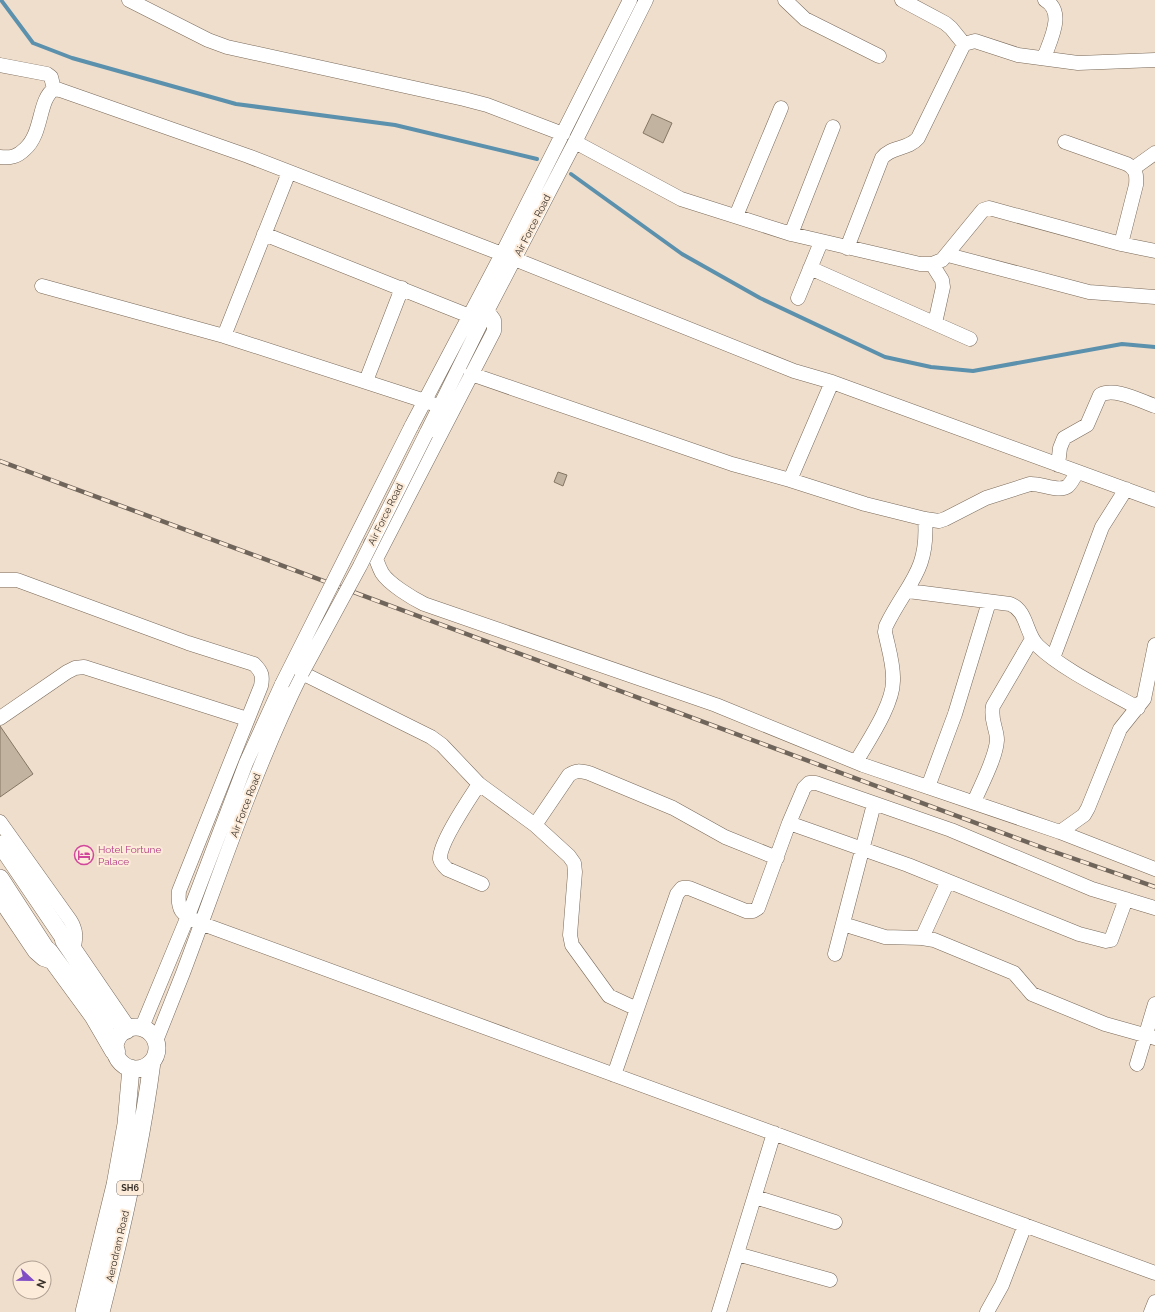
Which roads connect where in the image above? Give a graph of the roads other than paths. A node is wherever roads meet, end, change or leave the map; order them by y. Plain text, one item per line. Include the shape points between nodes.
1 (129, 0) edge
2 (630, 0) edge
3 (646, 0) edge
4 (785, 0) edge
5 (902, 0) edge
6 (1045, 0) edge
7 (964, 44) junction
8 (879, 56) dead end
9 (1044, 58) junction
10 (1155, 60) edge
11 (0, 65) edge
12 (54, 89) junction
13 (781, 108) dead end
14 (833, 126) dead end
15 (563, 134) junction
16 (575, 142) junction
17 (1065, 142) dead end
18 (1155, 153) edge
19 (0, 157) edge
20 (1134, 168) junction
21 (289, 172) junction
22 (736, 216) junction
23 (264, 234) junction
24 (791, 234) junction
25 (821, 242) junction
26 (1121, 244) junction
27 (847, 248) junction
28 (1154, 248) edge
29 (948, 255) junction
30 (508, 257) junction
31 (932, 264) junction
32 (810, 268) junction
33 (42, 286) dead end
34 (402, 288) junction
35 (1155, 297) edge
36 (798, 298) dead end
37 (468, 316) junction
38 (484, 316) junction
39 (935, 323) junction
40 (224, 336) junction
41 (970, 339) dead end
42 (471, 374) junction
43 (366, 382) junction
44 (832, 382) junction
45 (423, 401) junction
46 (1155, 406) edge
47 (441, 407) junction
48 (1058, 465) junction
49 (1077, 472) junction
50 (790, 480) junction
51 (1126, 489) junction
52 (1155, 500) edge
53 (925, 519) junction
54 (371, 543) junction
55 (376, 559) junction
56 (0, 580) edge
57 (908, 591) junction
58 (989, 602) junction
59 (1032, 639) junction
60 (1155, 645) edge
61 (1053, 658) junction
62 (302, 673) junction
63 (1146, 703) edge
64 (0, 718) edge
65 (247, 719) junction
66 (856, 762) junction
67 (479, 784) junction
68 (928, 787) junction
69 (974, 802) junction
70 (874, 804) junction
71 (0, 822) edge
72 (789, 823) junction
73 (535, 825) junction
74 (1060, 832) junction
75 (0, 844) edge
76 (862, 850) junction
77 (777, 858) junction
78 (1155, 869) edge
79 (0, 878) edge
80 (948, 881) junction
81 (482, 884) dead end
82 (1126, 899) junction
83 (0, 900) edge
84 (1155, 908) edge
85 (188, 916) junction
86 (200, 923) junction
87 (843, 924) junction
88 (922, 938) junction
89 (69, 945) junction
90 (835, 954) dead end
91 (53, 958) junction
92 (1155, 1004) edge
93 (637, 1009) junction
94 (134, 1028) junction
95 (1151, 1037) edge
96 (156, 1041) junction
97 (115, 1051) junction
98 (152, 1062) junction
99 (1136, 1064) dead end
100 (131, 1068) junction
101 (614, 1075) junction
102 (774, 1133) junction
103 (755, 1197) junction
104 (834, 1222) dead end
105 (1025, 1225) junction
106 (737, 1254) junction
107 (1155, 1273) edge
108 (830, 1280) dead end
109 (1155, 1302) edge
110 (84, 1312) edge
111 (101, 1312) edge
112 (719, 1312) edge
113 (987, 1312) edge
114 (1151, 1312) edge

1 - 15 street via 227,47 464,99 487,105
2 - 15 street, Air Force Road
3 - 16 street, Air Force Road
4 - 8 street via 806,19
5 - 7 street via 951,28
6 - 9 street via 1055,9 1057,16
7 - 9 street via 975,42 1018,55
7 - 27 street via 914,144 890,150 882,158
9 - 10 street via 1087,64
11 - 12 street via 47,74 51,77
12 - 19 street via 46,97 32,143 13,158
12 - 21 street
13 - 22 street
14 - 24 street
15 - 30 street, Air Force Road
16 - 22 street via 670,194
16 - 30 street, Air Force Road
17 - 20 street
18 - 20 street
20 - 26 street via 1137,176 1136,185
21 - 23 street
21 - 30 street
22 - 24 street
23 - 34 street
23 - 40 street
24 - 25 street
25 - 27 street
25 - 32 street
26 - 28 street
26 - 29 street via 988,208 983,210
27 - 31 street via 920,264
29 - 31 street
29 - 35 street via 1089,292
30 - 37 street, Air Force Road
30 - 38 street, Air Force Road
30 - 44 street via 794,370
31 - 39 street via 943,286
32 - 36 street
32 - 39 street
33 - 40 street
34 - 37 street
34 - 43 street
37 - 38 street
37 - 45 street, Air Force Road
38 - 42 street via 494,320 494,331
38 - 47 street, Air Force Road
39 - 41 street
40 - 43 street
42 - 50 street via 732,464
42 - 55 street
43 - 45 street
44 - 48 street
44 - 50 street
45 - 47 street
45 - 85 street, Air Force Road, bridge via 282,684 246,763
46 - 48 street via 1114,392 1100,395 1087,425 1064,438
47 - 54 street, Air Force Road, bridge
48 - 49 street
49 - 51 street
49 - 53 street via 1062,489 1030,484 986,498 939,521
50 - 53 street via 865,504
51 - 52 street
51 - 61 street via 1102,528
53 - 57 street via 924,557
54 - 55 street
54 - 62 street, Air Force Road, bridge
55 - 66 street via 386,578 424,604 716,705
56 - 65 street via 17,580 188,643 254,664 261,671 261,686
57 - 58 street
57 - 66 street via 886,626 885,632 894,680 892,688 880,721
58 - 59 street via 1016,607 1021,612
58 - 68 street via 953,721
59 - 61 street
59 - 69 street via 993,706 991,716 997,739 995,750
60 - 63 street
61 - 63 street via 1080,676
62 - 67 street via 431,737
62 - 86 street, Air Force Road via 268,745
63 - 74 street via 1120,729 1084,815
64 - 65 street via 67,672 84,667
65 - 85 street via 179,892 178,904 182,913
66 - 68 street
67 - 73 street
67 - 81 street via 456,820 440,859 447,869
68 - 69 street
69 - 74 street
70 - 72 street via 816,783 809,783 804,788
70 - 76 street
70 - 82 street via 951,830 1092,888
71 - 89 street via 73,924 76,936
72 - 76 street
72 - 77 street
73 - 77 street via 569,775 574,771 581,771 673,808 725,837
73 - 93 street via 574,863 570,935 577,953 609,996
74 - 78 street
75 - 89 main road
76 - 80 street
76 - 87 street
77 - 93 street via 761,903 753,911 746,911 697,890 682,888 677,894
79 - 91 main road
80 - 82 street via 1079,934 1106,941 1112,940
80 - 88 street
82 - 84 street
83 - 91 street via 35,952 43,959
85 - 86 street
85 - 94 street, Air Force Road
86 - 96 street, Air Force Road
86 - 101 street
87 - 88 street via 885,937
87 - 90 street
88 - 95 street via 934,940 1007,969 1020,978 1032,994 1105,1024
89 - 94 highway
91 - 97 highway via 94,1015
92 - 95 street
93 - 101 street
94 - 96 main road via 149,1031
94 - 97 main road via 118,1039
95 - 99 street
96 - 98 main road, SH6 via 157,1053
97 - 100 main road via 118,1059
98 - 100 main road via 139,1069
98 - 111 main road, Aerodram Road / SH6 via 135,1165
100 - 110 main road, Aerodram Road / SH6 via 126,1124 115,1185
101 - 102 street
102 - 103 street
102 - 105 street
103 - 104 street
103 - 106 street
105 - 107 street
105 - 113 street via 1002,1285
106 - 108 street
106 - 112 street
109 - 114 street

